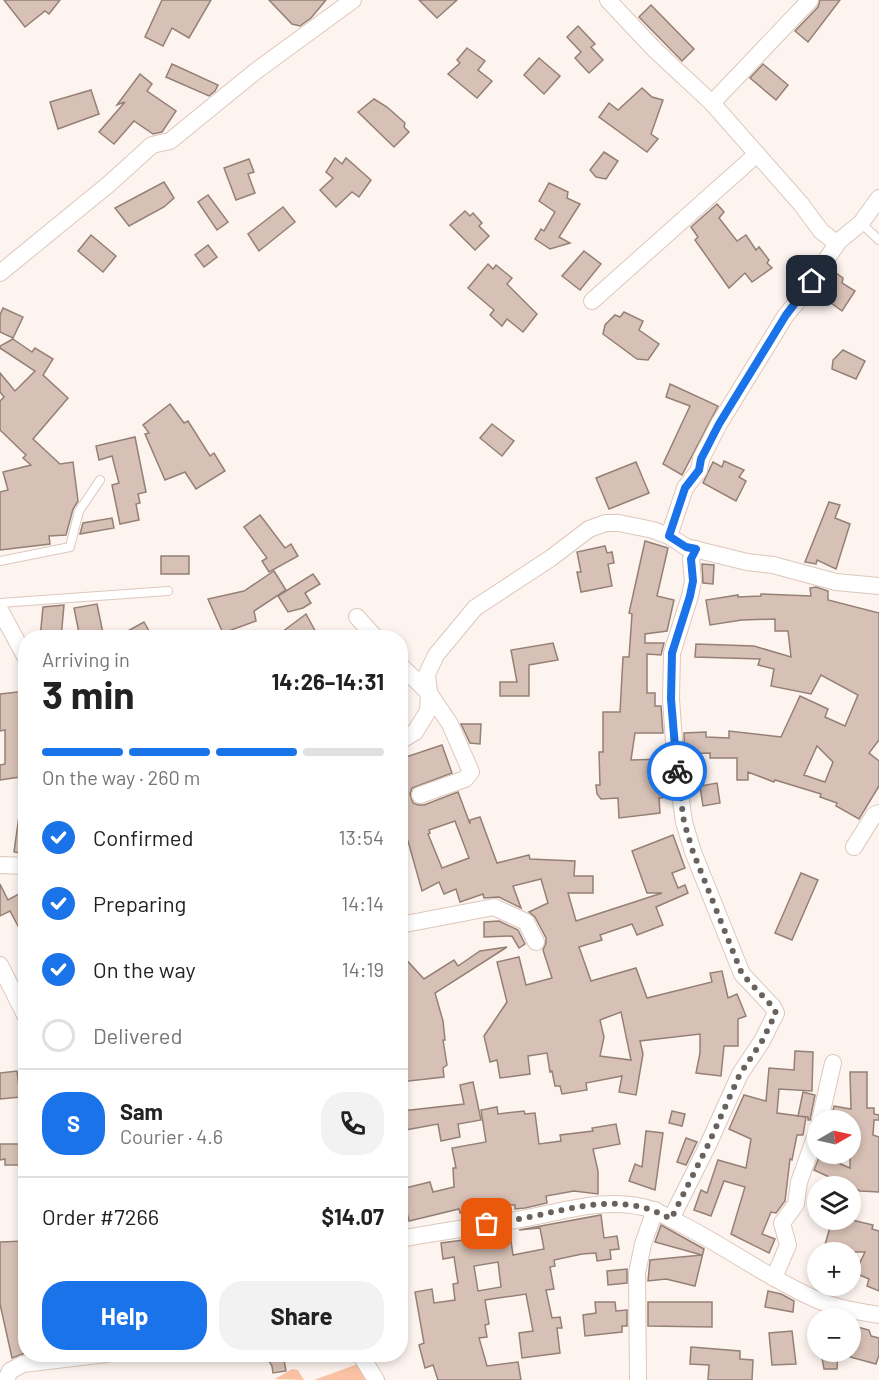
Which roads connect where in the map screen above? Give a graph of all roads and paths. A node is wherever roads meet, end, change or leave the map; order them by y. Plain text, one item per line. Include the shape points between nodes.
1 (353, 0) edge
2 (608, 0) edge
3 (810, 0) edge
4 (712, 103) junction
5 (757, 154) junction
6 (879, 198) edge
7 (861, 223) junction
8 (879, 240) edge
9 (838, 241) junction
10 (0, 273) edge
11 (592, 301) dead end
12 (100, 480) dead end
13 (669, 536) junction
14 (696, 549) junction
15 (0, 561) edge
16 (879, 586) edge
17 (168, 591) dead end
18 (0, 603) edge
19 (0, 610) edge
20 (357, 616) dead end
21 (369, 630) edge
22 (18, 643) edge
23 (408, 673) edge
24 (429, 693) junction
25 (408, 736) edge
26 (420, 795) dead end
27 (879, 813) edge
28 (854, 847) dead end
29 (0, 865) edge
30 (18, 866) edge
31 (408, 923) edge
32 (536, 942) dead end
33 (0, 965) edge
34 (18, 1001) edge
35 (833, 1063) dead end
36 (822, 1110) edge
37 (807, 1161) edge
38 (655, 1210) junction
39 (671, 1219) junction
40 (408, 1238) edge
41 (774, 1278) junction
42 (879, 1316) edge
43 (39, 1362) edge
44 (365, 1362) edge
45 (6, 1380) edge
46 (376, 1380) edge
47 (639, 1380) edge

1 - 10 street via 256,71 171,141 153,145
2 - 4 street
3 - 4 street
4 - 5 street
5 - 9 street via 821,231
5 - 11 street
6 - 7 street
7 - 8 lane
7 - 9 street
9 - 13 street via 786,315 719,424 699,470 685,488
12 - 15 lane via 79,511 70,547
13 - 14 street
13 - 24 street via 619,523 589,529 474,608 436,655 427,674
14 - 16 street via 819,579
14 - 39 street via 691,559 690,596 672,653 675,756 684,822 742,974 776,1013 740,1074
17 - 18 lane
19 - 22 street
20 - 21 street
23 - 24 street
24 - 25 street via 428,711
24 - 26 street via 450,724 471,772 465,779
27 - 28 street
29 - 30 street
31 - 32 street via 494,907 526,922
33 - 34 street
35 - 36 street
37 - 41 street via 796,1204 782,1223 788,1245
38 - 39 street
38 - 40 street via 597,1204
38 - 47 street via 637,1273
39 - 41 street
41 - 42 street via 821,1302
43 - 45 street via 22,1364 10,1371
44 - 46 street

